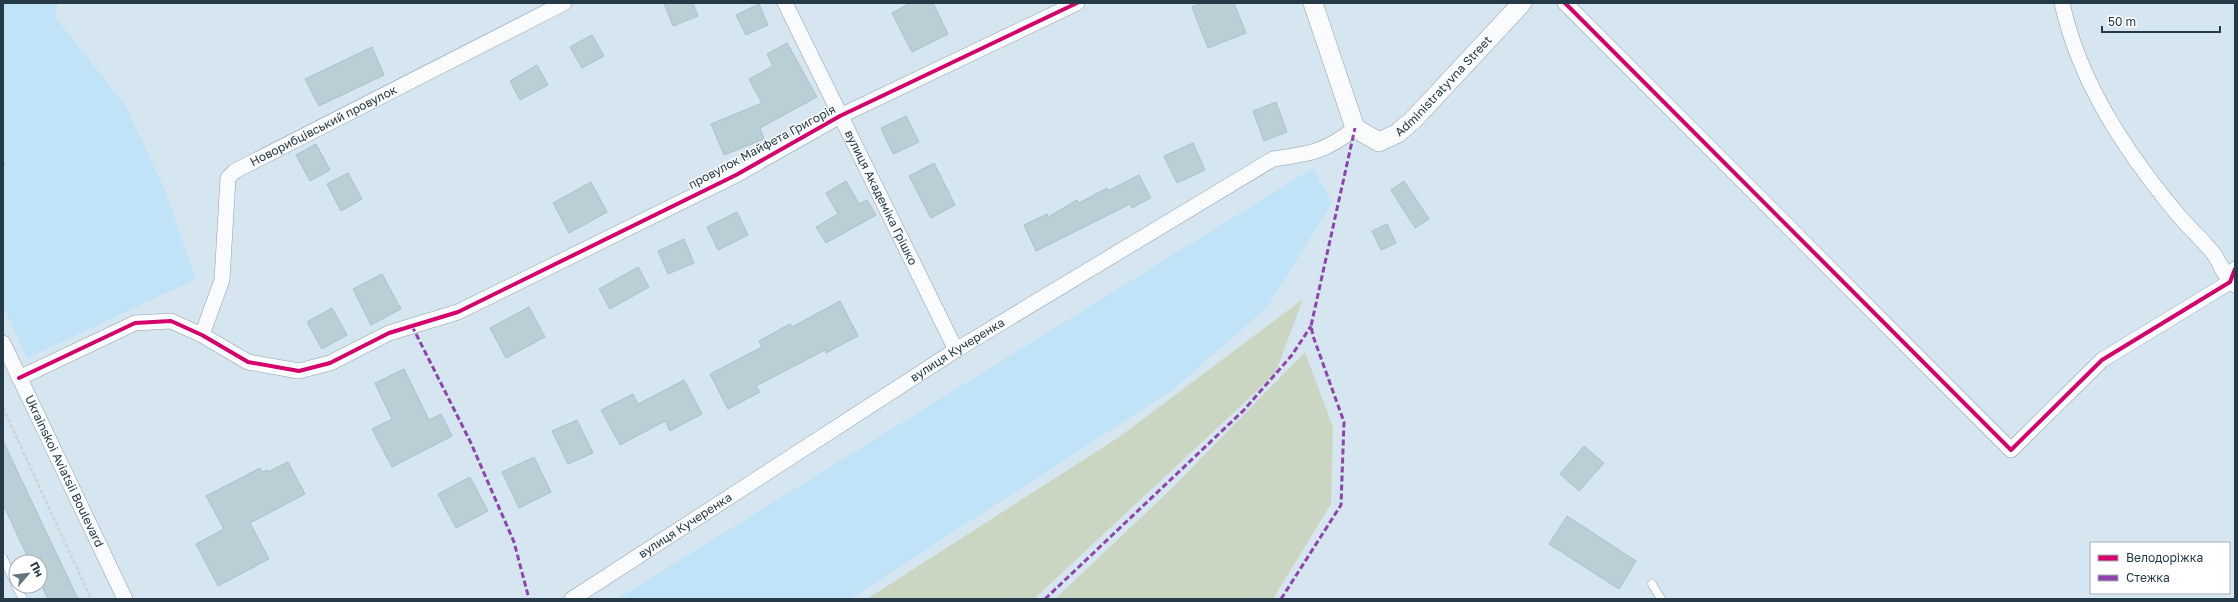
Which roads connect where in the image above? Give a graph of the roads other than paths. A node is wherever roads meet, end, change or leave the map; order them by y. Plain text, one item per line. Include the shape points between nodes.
1 (564, 3) edge
2 (785, 3) edge
3 (1077, 3) edge
4 (1314, 3) edge
5 (1522, 3) edge
6 (1565, 3) edge
7 (2062, 3) edge
8 (840, 116) junction
9 (1355, 128) junction
10 (2233, 279) edge
11 (202, 335) junction
12 (3, 343) edge
13 (956, 350) junction
14 (7, 361) edge
15 (19, 378) junction
16 (3, 558) edge
17 (8, 569) edge
18 (1652, 584) dead end
19 (125, 599) edge
20 (572, 599) edge
21 (1661, 599) edge

1 - 11 street, Новорибцівський провулок via 236,171 228,178 222,280
2 - 8 street, вулиця Академіка Грішко
3 - 8 street, провулок Майфета Григорія
4 - 9 street
5 - 9 street, Administratyvna Street via 1398,133 1379,142
6 - 10 street via 2011,450 2102,360
7 - 10 street via 2067,28 2092,90 2135,160
8 - 11 street, провулок Майфета Григорія via 736,175 458,312 389,333 330,363 299,371 248,362
8 - 13 street, вулиця Академіка Грішко
9 - 13 street, вулиця Кучеренка via 1340,141 1313,154 1273,159
11 - 15 street, провулок Майфета Григорія via 171,321 135,323
12 - 14 street, Ukrainskoi Aviatsii Boulevard
13 - 20 street, вулиця Кучеренка
14 - 15 street, Ukrainskoi Aviatsii Boulevard
15 - 19 street, Ukrainskoi Aviatsii Boulevard
16 - 17 lane
18 - 21 lane

